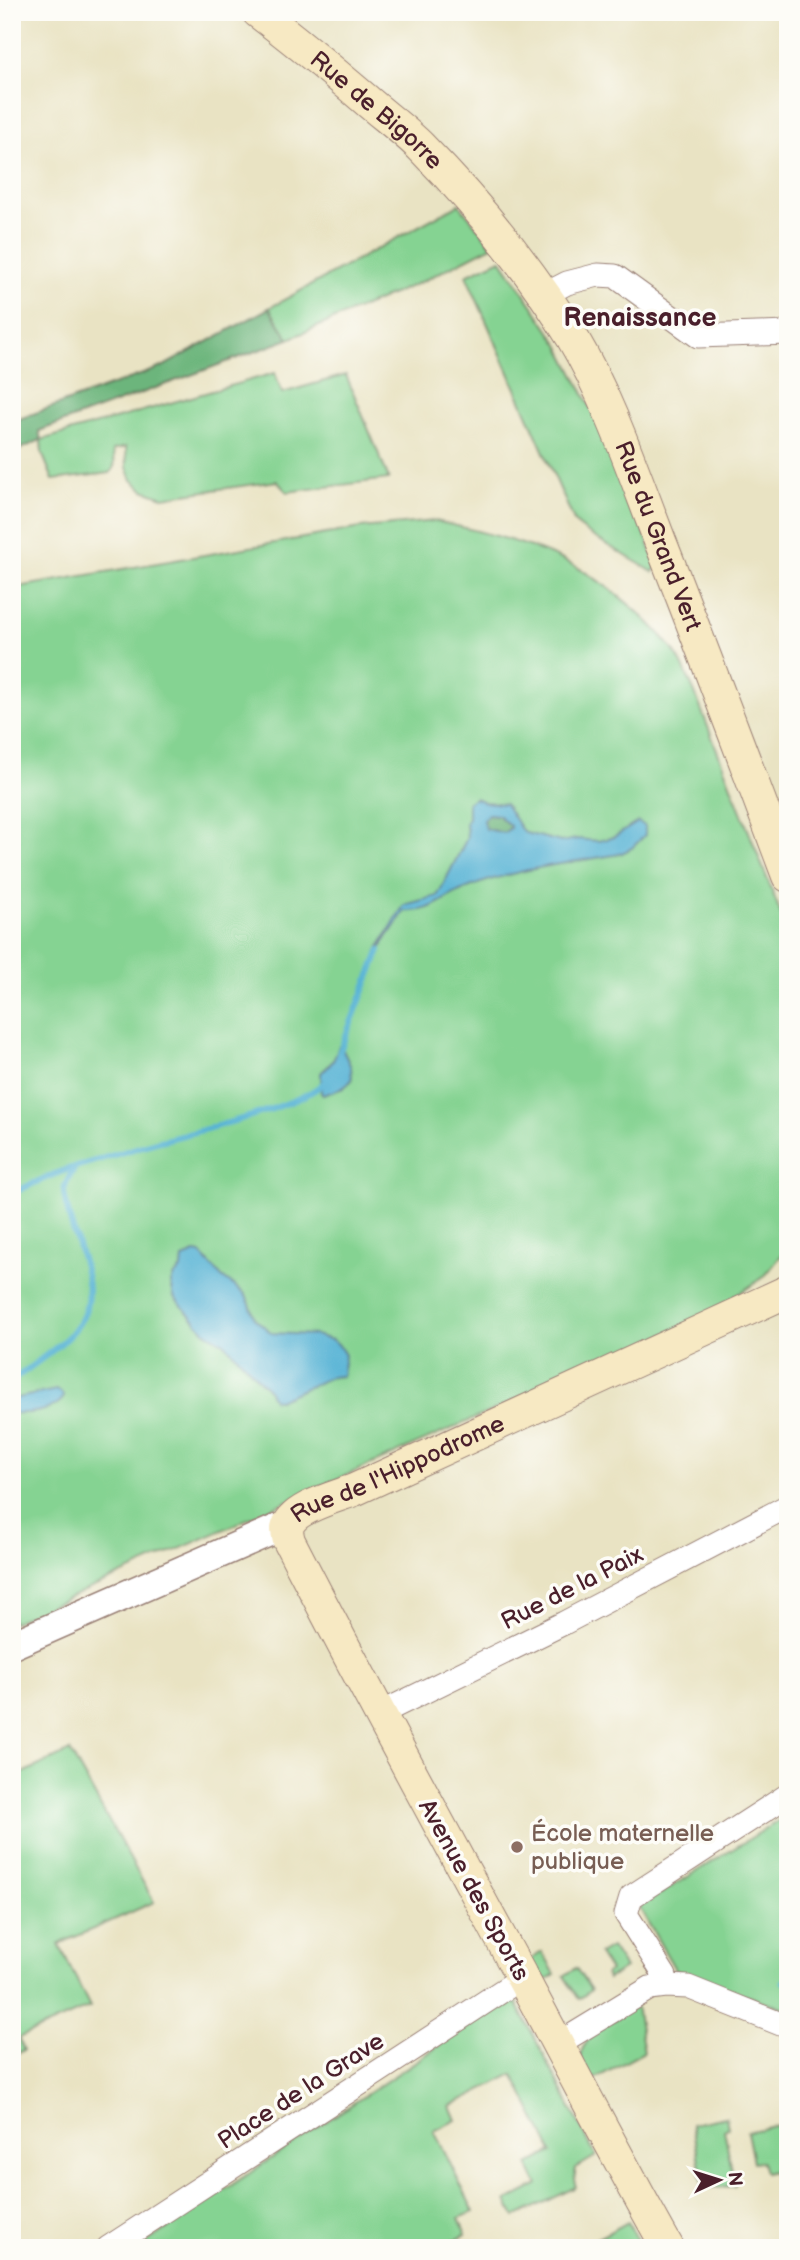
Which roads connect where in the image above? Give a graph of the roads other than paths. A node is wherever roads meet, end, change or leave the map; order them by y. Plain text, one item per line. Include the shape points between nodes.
1 (258, 12) edge
2 (484, 218) joint
3 (544, 295) junction
4 (788, 333) edge
5 (788, 876) edge
6 (788, 1291) edge
7 (788, 1506) edge
8 (287, 1529) junction
9 (12, 1645) edge
10 (379, 1714) junction
11 (788, 1795) edge
12 (522, 1978) junction
13 (666, 1986) junction
14 (788, 2027) edge
15 (558, 2044) junction
16 (108, 2248) edge
17 (668, 2248) edge

1 - 2 main road, Rue de Bigorre via 419,145
2 - 3 main road, Rue du Grand Vert
3 - 4 street via 567,283 615,276 698,336
3 - 5 main road, Rue du Grand Vert via 592,374
6 - 8 main road, Rue de l'Hippodrome via 304,1510 293,1516
7 - 10 street, Rue de la Paix
8 - 9 street, Rue de l'Hippodrome via 276,1529
8 - 10 main road, Avenue des Sports via 289,1541
10 - 12 main road, Avenue des Sports
11 - 13 street via 631,1897 626,1914 665,1976
12 - 15 main road, Avenue des Sports
12 - 16 street, Place de la Grave
13 - 14 street via 688,1987
13 - 15 street via 650,1988
15 - 17 main road, Avenue des Sports

